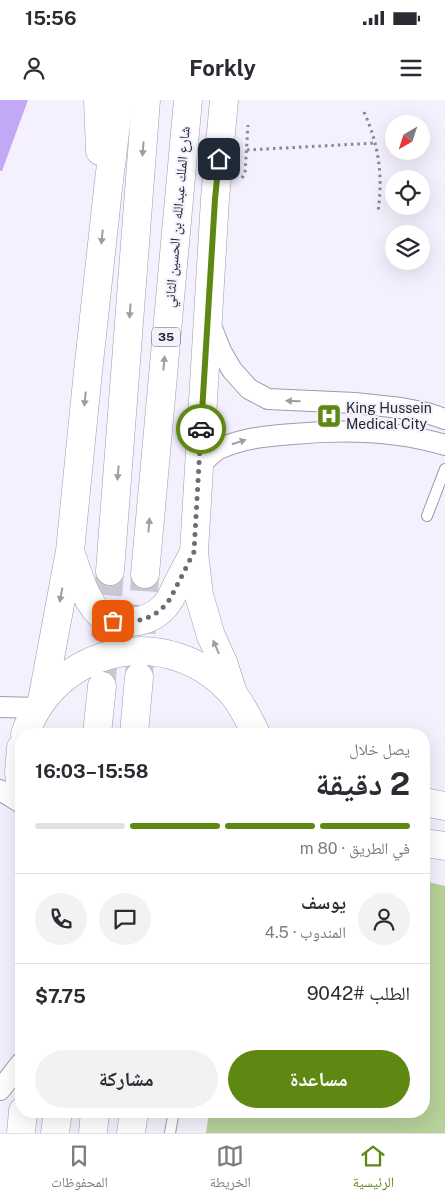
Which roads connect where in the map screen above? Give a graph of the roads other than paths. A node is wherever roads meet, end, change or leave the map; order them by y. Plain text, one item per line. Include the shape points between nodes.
1 (98, 100) edge
2 (119, 100) edge
3 (146, 100) edge
4 (188, 100) edge
5 (224, 100) edge
6 (108, 189) junction
7 (208, 318) junction
8 (445, 419) edge
9 (445, 445) edge
10 (199, 467) junction
11 (445, 470) edge
12 (427, 516) dead end
13 (70, 551) junction
14 (194, 552) junction
15 (110, 571) tunnel mouth
16 (145, 574) tunnel mouth
17 (139, 677) tunnel mouth
18 (102, 686) tunnel mouth
19 (233, 693) junction
20 (39, 704) junction
21 (0, 707) edge
22 (252, 725) edge
23 (27, 728) edge
24 (98, 728) edge
25 (135, 728) edge
26 (0, 790) edge
27 (15, 799) edge
28 (430, 803) edge
29 (445, 806) edge
30 (430, 844) edge
31 (445, 846) edge
32 (15, 1071) edge
33 (0, 1090) edge
34 (22, 1118) edge
35 (57, 1118) edge
36 (94, 1118) edge
37 (133, 1118) edge
38 (173, 1118) edge
39 (21, 1133) edge
40 (55, 1133) edge
41 (93, 1133) edge
42 (131, 1133) edge
43 (170, 1133) edge

1 - 6 main road via 101,160
2 - 6 main road
3 -> 15 main road
16 -> 4 main road, شارع الملك عبدالله بن الحسين الثاني / 35
5 - 7 main road
6 -> 13 main road
8 -> 7 street via 401,408 268,399 249,389 232,370
7 - 10 main road
10 -> 9 street via 217,450 241,440 267,436 366,431 400,434
10 - 14 main road
11 - 12 lane
13 - 14 main road via 88,598 98,613 113,621 132,622 151,617 165,605
13 -> 20 main road
19 -> 14 main road via 199,595
17 - 25 main road
18 - 24 main road
19 - 20 main road via 212,674 189,661 162,652 135,651 108,655 83,665 60,680
19 - 22 main road
20 - 21 street
20 - 23 main road
26 - 27 street
28 - 29 main road
30 - 31 main road
32 - 33 street
34 - 39 main road
35 - 40 main road
36 - 41 main road
37 - 42 main road
38 - 43 lane

